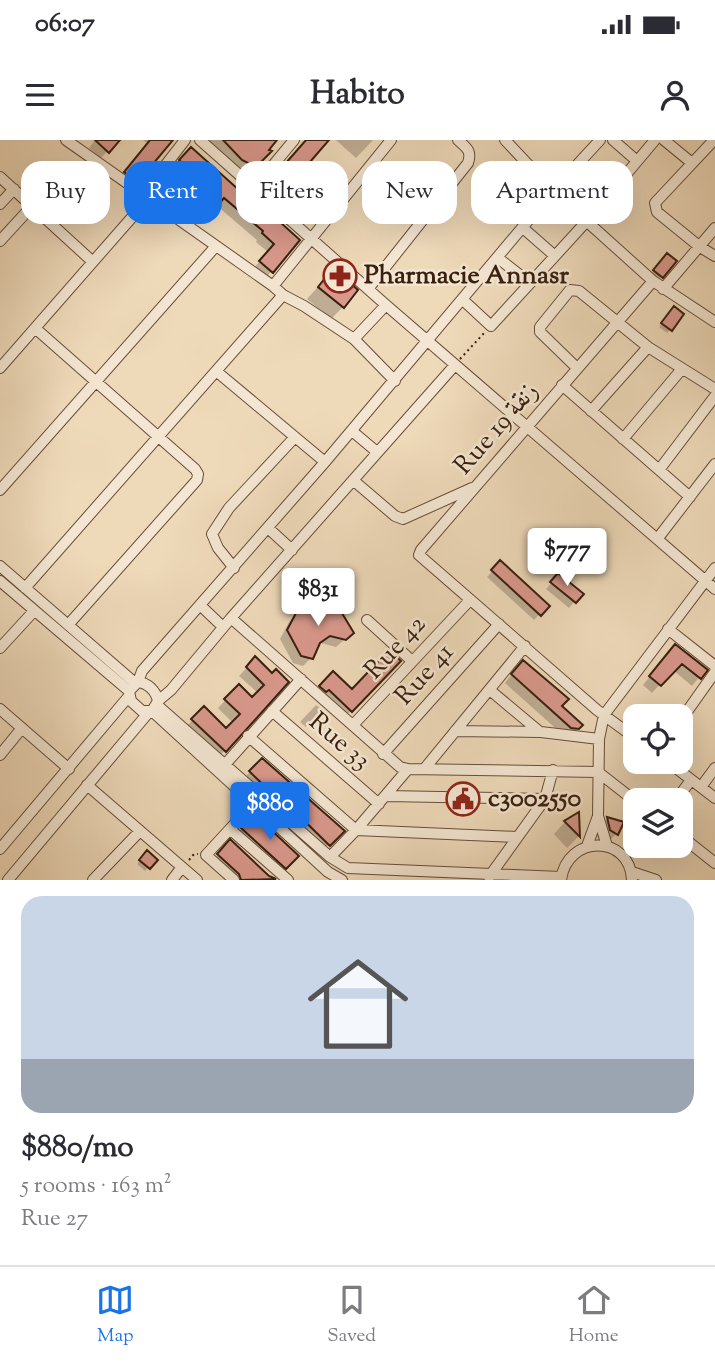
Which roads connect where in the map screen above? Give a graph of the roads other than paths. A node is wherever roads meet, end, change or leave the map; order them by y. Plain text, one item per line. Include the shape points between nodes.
1 (66, 140) edge
2 (185, 140) edge
3 (200, 140) edge
4 (294, 140) edge
5 (390, 140) edge
6 (458, 140) edge
7 (505, 140) edge
8 (600, 140) edge
9 (613, 140) edge
10 (655, 140) edge
11 (664, 140) edge
12 (714, 140) edge
13 (78, 144) edge
14 (169, 161) edge
15 (277, 161) edge
16 (525, 161) edge
17 (581, 161) edge
18 (637, 161) junction
19 (692, 163) junction
20 (633, 166) edge
21 (236, 171) edge
22 (0, 177) edge
23 (124, 180) edge
24 (14, 189) junction
25 (21, 195) edge
26 (0, 204) edge
27 (21, 218) edge
28 (53, 224) edge
29 (126, 224) edge
30 (184, 224) edge
31 (294, 224) edge
32 (526, 224) edge
33 (584, 224) edge
34 (588, 224) edge
35 (523, 228) junction
36 (715, 228) edge
37 (310, 239) junction
38 (0, 241) edge
39 (216, 246) junction
40 (700, 247) junction
41 (555, 256) junction
42 (715, 256) edge
43 (498, 258) junction
44 (93, 262) junction
45 (653, 281) junction
46 (530, 283) junction
47 (273, 286) junction
48 (368, 289) junction
49 (663, 289) junction
50 (283, 295) junction
51 (463, 300) junction
52 (386, 306) junction
53 (715, 322) edge
54 (618, 323) junction
55 (35, 328) junction
56 (354, 339) junction
57 (429, 342) junction
58 (648, 347) junction
59 (455, 365) junction
60 (0, 368) edge
61 (578, 368) junction
62 (681, 370) junction
63 (216, 371) junction
64 (395, 381) junction
65 (97, 382) junction
66 (562, 385) junction
67 (715, 389) edge
68 (715, 396) edge
69 (591, 411) junction
70 (527, 427) junction
71 (352, 430) junction
72 (159, 437) junction
73 (295, 437) junction
74 (624, 439) junction
75 (377, 452) junction
76 (325, 463) junction
77 (715, 464) edge
78 (659, 470) junction
79 (353, 480) junction
80 (474, 488) junction
81 (0, 490) edge
82 (690, 497) junction
83 (268, 528) junction
84 (658, 538) junction
85 (292, 550) junction
86 (0, 566) edge
87 (234, 568) junction
88 (715, 568) edge
89 (705, 580) junction
90 (0, 581) edge
91 (26, 588) junction
92 (715, 589) edge
93 (470, 600) junction
94 (201, 606) junction
95 (34, 611) junction
96 (231, 618) junction
97 (367, 620) dead end
98 (499, 624) junction
99 (68, 625) junction
100 (223, 627) junction
101 (668, 629) junction
102 (525, 646) junction
103 (0, 648) edge
104 (412, 661) junction
105 (715, 666) edge
106 (715, 672) edge
107 (301, 679) junction
108 (133, 688) junction
109 (491, 691) junction
110 (692, 704) edge
111 (154, 707) junction
112 (0, 709) edge
113 (272, 711) junction
114 (604, 715) junction
115 (353, 725) junction
116 (22, 728) junction
117 (623, 729) edge
118 (455, 731) junction
119 (541, 732) junction
120 (248, 736) junction
121 (599, 739) junction
122 (383, 754) junction
123 (0, 755) edge
124 (221, 768) junction
125 (425, 768) junction
126 (715, 768) edge
127 (69, 769) junction
128 (408, 769) junction
129 (552, 770) junction
130 (598, 772) junction
131 (683, 774) edge
132 (691, 780) junction
133 (87, 785) junction
134 (701, 787) junction
135 (685, 788) edge
136 (623, 792) edge
137 (715, 798) edge
138 (545, 799) junction
139 (382, 800) junction
140 (253, 804) junction
141 (598, 816) junction
142 (231, 830) junction
143 (356, 830) junction
144 (140, 831) junction
145 (517, 837) junction
146 (587, 846) junction
147 (607, 846) junction
148 (693, 846) edge
149 (0, 849) edge
150 (330, 857) junction
151 (715, 863) edge
152 (182, 867) junction
153 (632, 876) edge
154 (489, 877) edge
155 (561, 878) edge
156 (8, 880) edge
157 (93, 880) edge
158 (172, 880) edge
159 (197, 880) edge
160 (234, 880) edge
161 (288, 880) edge
162 (341, 880) edge
163 (656, 880) edge

1 - 13 street
2 - 14 street
3 - 21 street
4 - 15 street
5 - 37 street
6 - 48 street via 469,150 468,163
7 - 16 street
8 - 17 street
9 - 18 street
10 - 18 street
11 - 19 street
12 - 19 street
13 - 23 street
18 - 20 street
19 - 40 street via 655,207
22 - 24 street
24 - 25 street
24 - 26 street
27 - 38 street
28 - 44 street
29 - 44 street
30 - 39 street
31 - 37 street
32 - 35 street
33 - 41 street
34 - 45 street
35 - 41 street
35 - 43 street
36 - 40 street
37 - 47 street
37 - 48 street
39 - 47 street
39 - 65 street
40 - 42 street
40 - 49 street
41 - 46 street
43 - 46 street
43 - 51 street
44 - 55 street
45 - 49 street
45 - 54 street, Rue 19 زنقة
46 - 51 street via 491,326
47 - 50 street
48 - 52 street
49 - 53 street
50 - 56 street
50 - 63 street
51 - 57 street
52 - 56 street
52 - 57 street
54 - 58 street
54 - 61 street, Rue 19 زنقة
54 - 61 street via 579,291 570,290 540,332
55 - 60 street
55 - 65 street
56 - 64 street
57 - 59 street
57 - 64 street
58 - 62 street
58 - 69 street
59 - 70 street
59 - 75 street
61 - 66 street, Rue 19 زنقة
62 - 67 street
62 - 74 street
63 - 72 street
63 - 73 street
64 - 71 street
65 - 72 street
65 - 81 street
66 - 69 street
66 - 70 street, Rue 19 زنقة
68 - 78 street
69 - 74 street
70 - 80 street, Rue 19 زنقة
70 - 84 street
71 - 75 street
71 - 76 street
72 - 91 street
72 - 99 street via 195,469 197,480
73 - 76 street
73 - 87 street via 229,508 212,534
74 - 78 street
75 - 79 street
76 - 83 street
77 - 82 street
78 - 82 street
79 - 80 street via 403,519
79 - 85 street
80 - 93 street, Rue 19 زنقة via 419,552
82 - 84 street
83 - 85 street
83 - 87 street
84 - 89 street
85 - 96 street
86 - 91 street
87 - 94 street
88 - 89 street
89 - 92 street
89 - 101 street
90 - 95 street
91 - 99 street
93 - 98 street
93 - 104 street, Rue 42
94 - 100 street
94 - 108 street via 142,671
95 - 103 street
95 - 108 street
96 - 100 street
96 - 107 street
97 - 104 street
98 - 102 street
98 - 122 street, Rue 41
99 - 108 street
100 - 111 street
101 - 105 street
101 - 114 street
102 - 109 street
102 - 114 street
104 - 115 street, Rue 42
106 - 110 street
107 - 113 street
107 - 115 street
108 - 111 street via 152,689
108 - 111 street via 135,707 142,711
108 - 127 street
109 - 118 street
109 - 119 street
111 - 124 street
111 - 133 street
112 - 116 street
113 - 120 street
113 - 139 street, Rue 33
114 - 117 street
114 - 121 street
115 - 122 street
116 - 123 street
116 - 127 street
118 - 119 street
118 - 125 street
119 - 121 street
120 - 124 street
120 - 143 street
121 - 130 street
122 - 128 street
124 - 140 street
124 - 150 street
125 - 128 street
125 - 129 street
126 - 134 street
127 - 149 street
128 - 139 street
129 - 130 street
129 - 138 street
130 - 136 street
130 - 141 street
131 - 132 street
132 - 134 street
132 - 135 street
133 - 144 street
133 - 156 street
134 - 137 street
138 - 139 street, Rue 33
138 - 145 street
139 - 143 street
140 - 142 street
140 - 162 street
141 - 146 street
141 - 147 street
142 - 160 street via 206,855
142 - 161 street
143 - 145 street
143 - 150 street
144 - 152 street
144 - 157 street
145 - 154 street
146 - 147 street
146 - 155 street via 569,857
147 - 153 street via 623,856
148 - 151 street
150 - 154 street via 355,869
152 - 158 street
152 - 159 street
153 - 163 street
154 - 155 street

